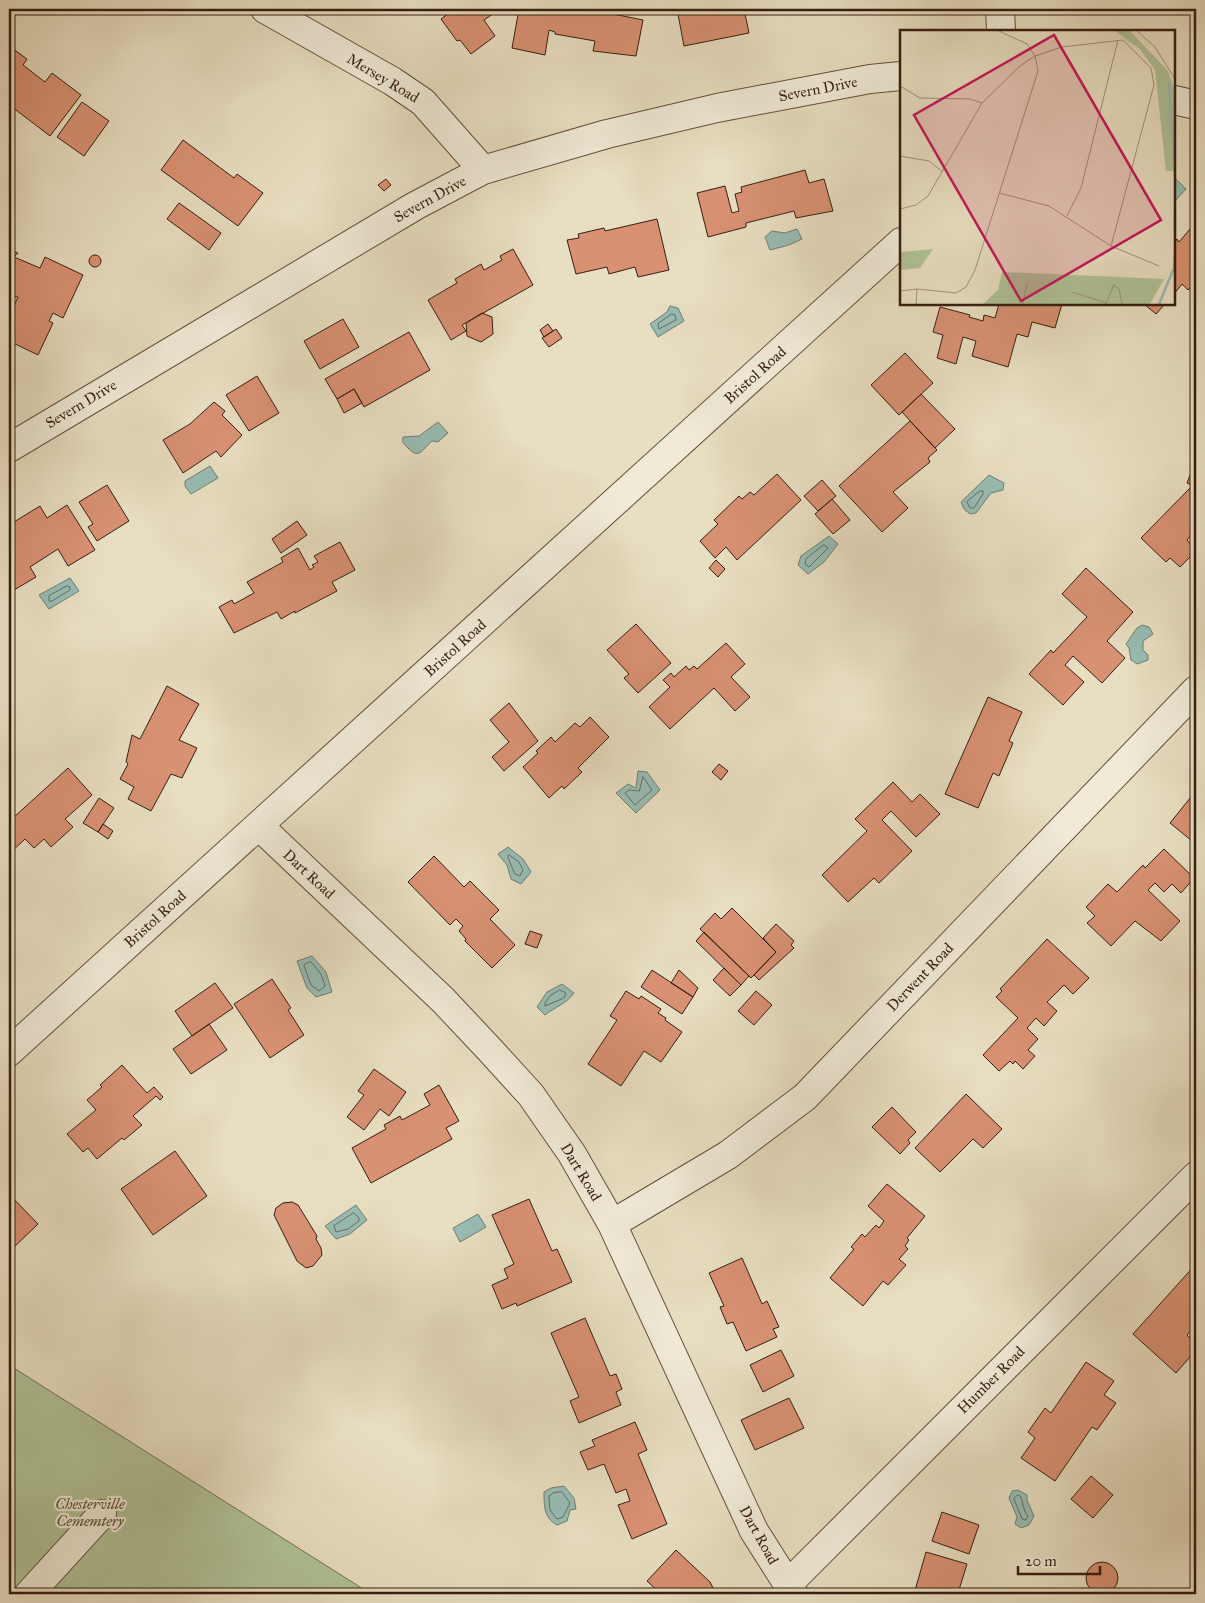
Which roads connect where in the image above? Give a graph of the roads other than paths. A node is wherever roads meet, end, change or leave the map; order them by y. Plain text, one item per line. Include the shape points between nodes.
1 (265, 9) edge
2 (1000, 9) edge
3 (1001, 30) edge
4 (900, 76) edge
5 (1175, 100) edge
6 (1196, 105) edge
7 (482, 170) junction
8 (900, 243) edge
9 (9, 448) edge
10 (1196, 690) edge
11 (259, 826) junction
12 (9, 1052) edge
13 (1196, 1176) edge
14 (612, 1224) junction
15 (102, 1514) dead end
16 (790, 1589) edge
17 (28, 1594) edge

1 - 7 street, Mersey Road via 423,102
2 - 3 street
4 - 7 street, Severn Drive via 717,108 607,134
5 - 6 street
7 - 9 street, Severn Drive via 415,206
8 - 11 street, Bristol Road
10 - 14 street, Derwent Road via 804,1097 728,1155
11 - 12 street, Bristol Road
11 - 14 street, Dart Road via 436,994 531,1095
13 - 16 street, Humber Road
14 - 16 street, Dart Road via 754,1531
15 - 17 street

